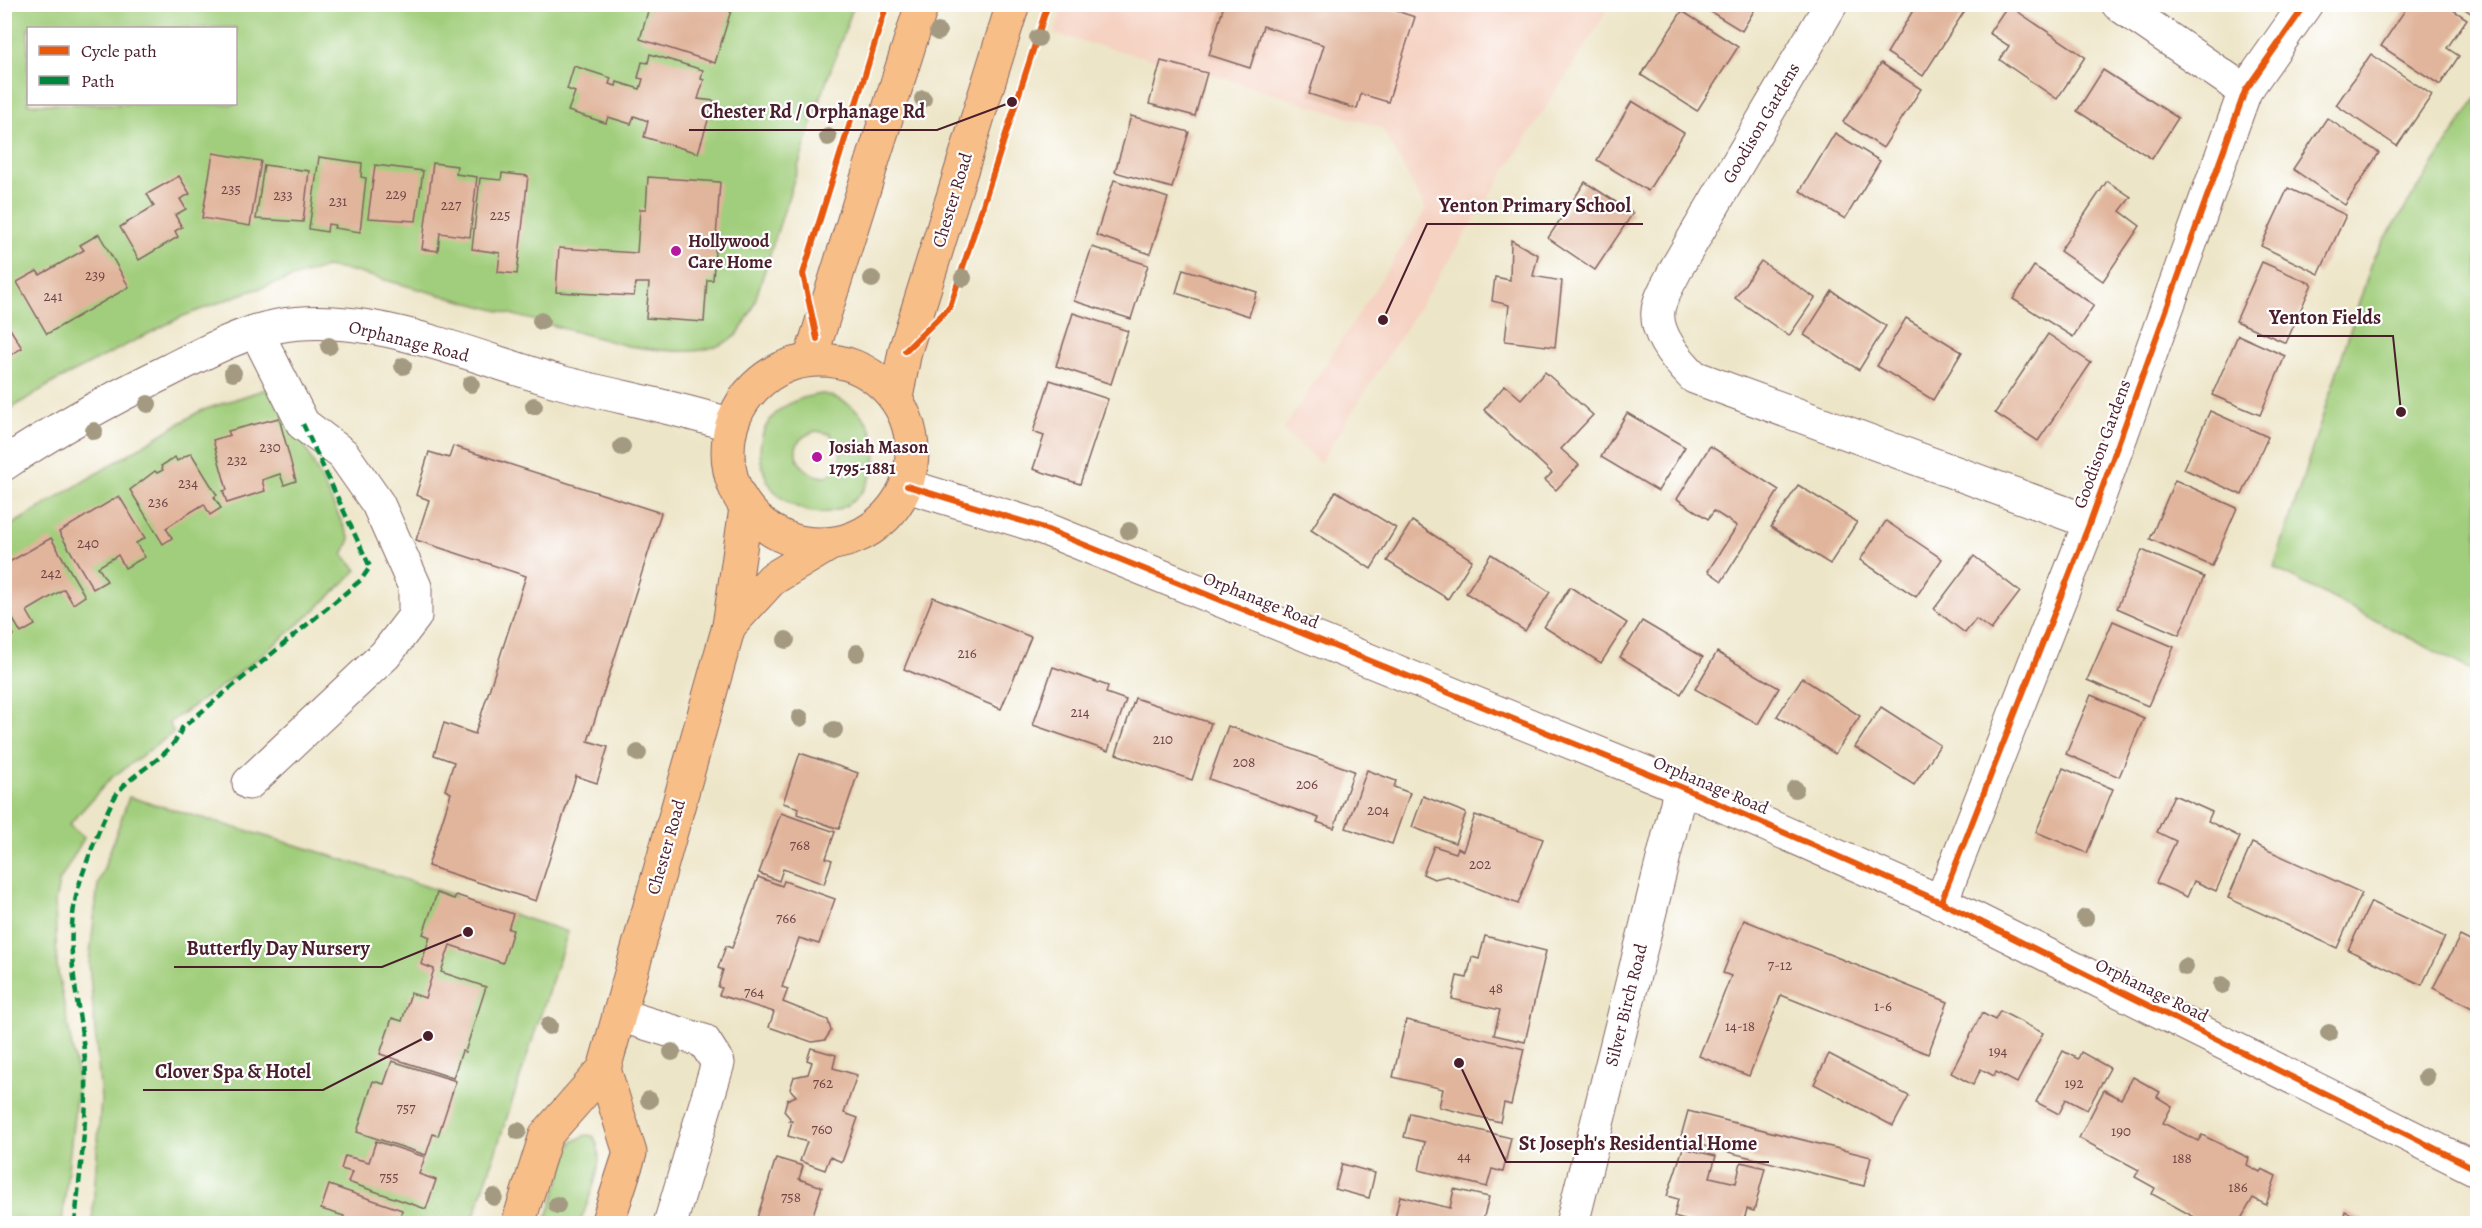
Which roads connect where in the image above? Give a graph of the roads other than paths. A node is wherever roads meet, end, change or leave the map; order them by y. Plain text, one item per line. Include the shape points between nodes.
1 (922, 4) edge
2 (1013, 4) edge
3 (1831, 4) edge
4 (2118, 4) edge
5 (2306, 4) edge
6 (2244, 90) junction
7 (256, 331) junction
8 (810, 360) junction
9 (896, 398) junction
10 (731, 425) junction
11 (4, 464) edge
12 (907, 486) junction
13 (746, 508) junction
14 (2090, 522) junction
15 (830, 544) junction
16 (729, 626) junction
17 (249, 783) dead end
18 (1681, 787) junction
19 (1941, 902) junction
20 (619, 1015) junction
21 (604, 1069) junction
22 (2478, 1170) edge
23 (518, 1224) edge
24 (607, 1224) edge
25 (670, 1224) edge
26 (1572, 1224) edge

1 - 8 highway
2 - 9 highway, Chester Road via 905,351
3 - 14 street, Goodison Gardens via 1677,267 1658,312 1674,356 1694,377
4 - 6 street
5 - 6 street, Goodison Gardens
6 - 14 street, Goodison Gardens
7 - 10 street, Orphanage Road via 304,323 353,324
7 - 11 street, Orphanage Road via 134,388
7 - 17 street via 303,424 343,454 378,504 415,587 415,616 385,656
8 - 9 highway, Chester Road via 834,360 858,367 879,380
8 - 10 highway, Chester Road via 788,364 769,374 739,405
9 - 12 highway, Chester Road via 913,440
10 - 13 highway, Chester Road via 731,477
12 - 15 highway, Chester Road via 894,508 876,526 855,538
12 - 18 street, Orphanage Road via 1038,526
13 - 15 highway, Chester Road via 763,526 784,537 806,544
13 - 16 highway, Chester Road
14 - 19 street, Goodison Gardens
15 - 16 highway, Chester Road via 772,579
16 - 20 highway, Chester Road
18 - 19 street, Orphanage Road
18 - 26 street, Silver Birch Road
19 - 22 street, Orphanage Road
20 - 21 highway, Chester Road
20 - 25 street via 704,1041 718,1063
21 - 23 highway, Chester Road via 546,1135
21 - 24 highway via 630,1153

